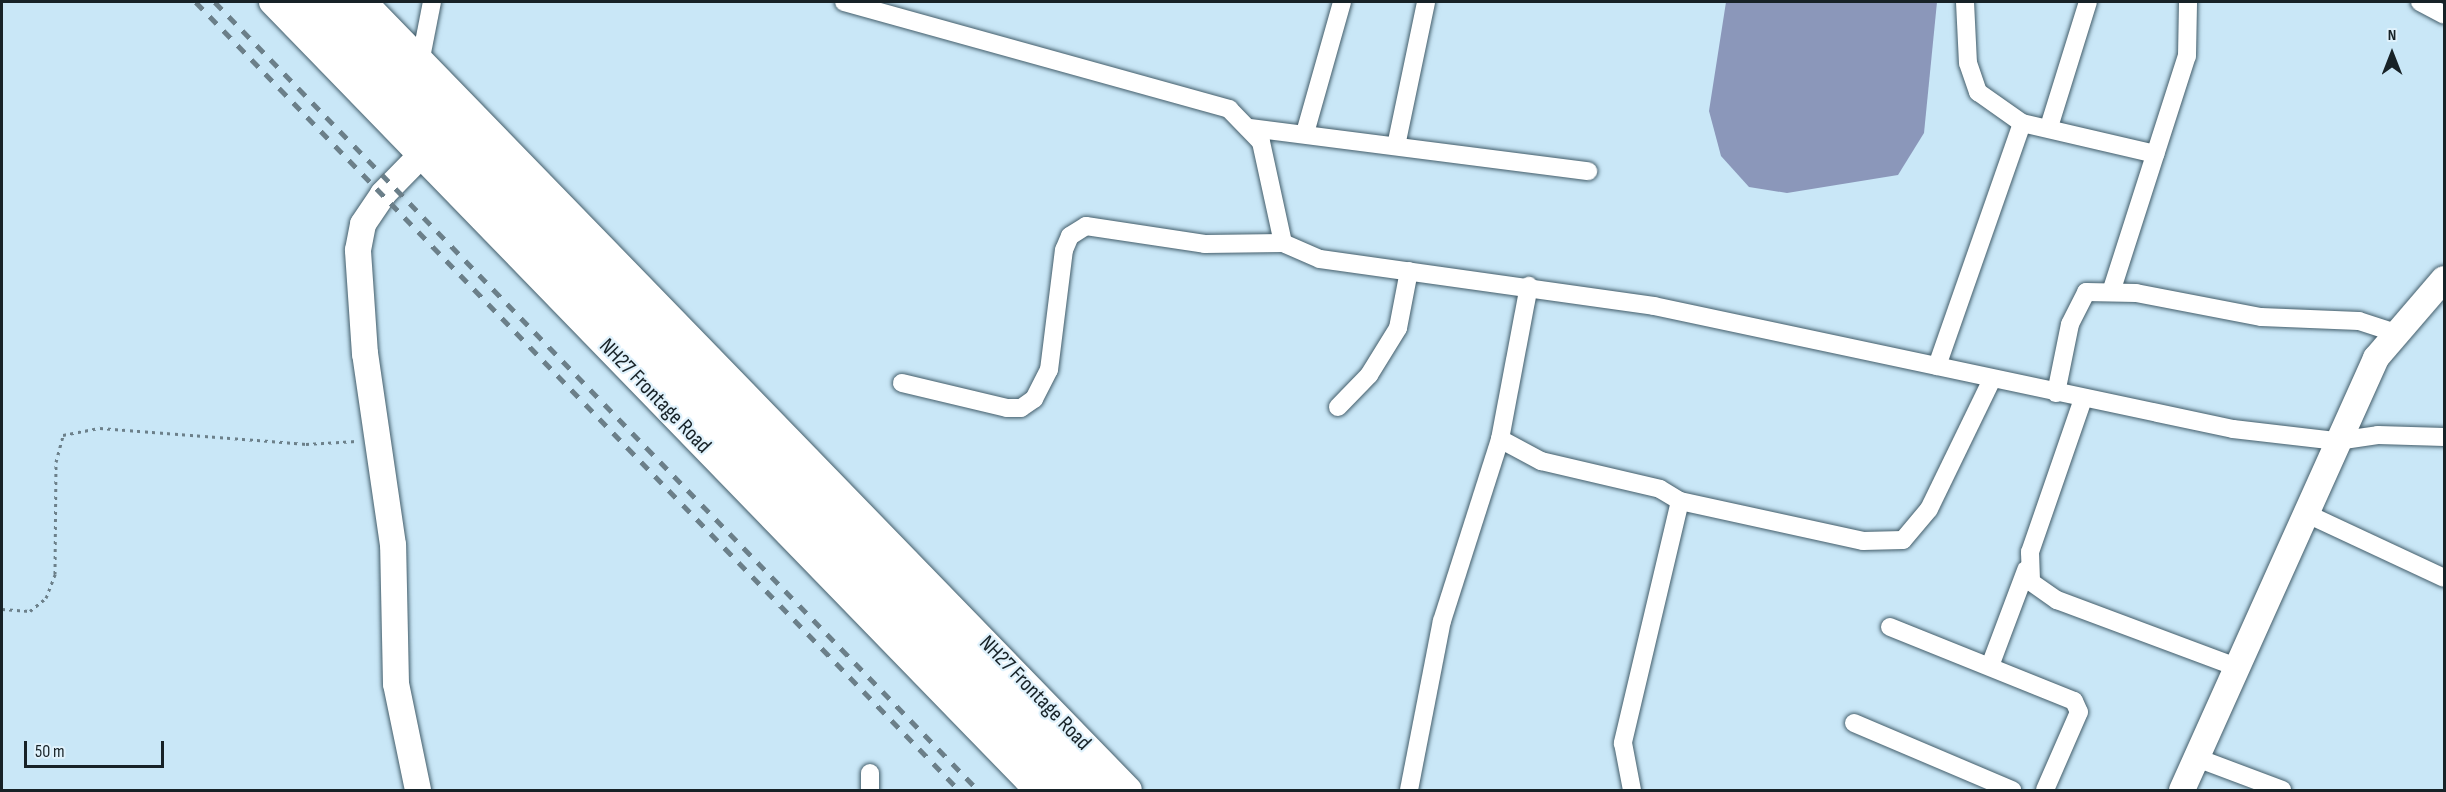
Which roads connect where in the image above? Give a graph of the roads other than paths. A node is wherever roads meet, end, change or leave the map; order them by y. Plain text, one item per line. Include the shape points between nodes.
1 (272, 2) edge
2 (304, 2) edge
3 (340, 2) edge
4 (364, 2) edge
5 (432, 2) edge
6 (844, 2) edge
7 (1342, 2) edge
8 (1426, 2) edge
9 (1965, 2) edge
10 (2088, 2) edge
11 (2188, 2) edge
12 (2420, 2) edge
13 (2445, 15) edge
14 (420, 89) junction
15 (2022, 123) junction
16 (2049, 127) junction
17 (1251, 128) junction
18 (1305, 133) junction
19 (1396, 146) junction
20 (429, 147) junction
21 (2155, 154) junction
22 (1588, 171) dead end
23 (1283, 243) junction
24 (1409, 271) junction
25 (2445, 279) edge
26 (1529, 286) junction
27 (2112, 290) junction
28 (2395, 333) junction
29 (1937, 366) junction
30 (1992, 378) junction
31 (902, 383) dead end
32 (2056, 393) junction
33 (2083, 399) junction
34 (1338, 407) dead end
35 (2445, 437) edge
36 (1500, 439) junction
37 (2337, 441) junction
38 (1680, 501) junction
39 (2307, 514) junction
40 (2026, 570) junction
41 (2445, 578) edge
42 (1890, 627) dead end
43 (1990, 666) junction
44 (2239, 668) junction
45 (1854, 723) dead end
46 (2197, 758) junction
47 (418, 790) edge
48 (1037, 790) edge
49 (1067, 790) edge
50 (1104, 790) edge
51 (1129, 790) edge
52 (1409, 790) edge
53 (1632, 790) edge
54 (2012, 790) edge
55 (2045, 790) edge
56 (2182, 790) edge
57 (2282, 790) edge

1 - 20 street, NH27 Frontage Road
2 - 14 highway
3 - 14 highway
4 - 14 street, NH27 Frontage Road
5 - 14 street
6 - 17 street via 1205,100 1229,108
7 - 18 street
8 - 19 street
9 - 15 street via 1970,79 1978,92
10 - 16 street
11 - 21 street via 2187,56
12 - 13 street
14 - 20 highway
14 - 50 highway
14 - 51 street, NH27 Frontage Road
15 - 16 street
15 - 29 street
16 - 21 street
17 - 18 street
17 - 23 street via 1268,163
18 - 19 street
19 - 22 street
20 - 47 street via 363,224 358,250 393,545 396,684
20 - 48 street, NH27 Frontage Road
20 - 49 highway
21 - 27 street
23 - 24 street via 1340,264
23 - 31 street via 1205,243 1086,226 1070,236 1064,250 1049,369 1034,399 1021,408 1007,408
24 - 26 street
24 - 34 street via 1398,328 1369,375
25 - 28 street
26 - 29 street via 1654,306
26 - 36 street
27 - 28 street via 2261,317 2359,321
27 - 32 street via 2086,292 2076,306
28 - 37 street via 2376,358
29 - 30 street
30 - 32 street
30 - 38 street via 1929,509 1904,540 1863,541
32 - 33 street
33 - 37 street via 2233,429
33 - 40 street
35 - 37 street via 2378,435
36 - 38 street via 1541,461 1660,489
36 - 52 street via 1442,621
37 - 39 street
38 - 53 street via 1623,743
39 - 41 street
39 - 44 street
40 - 43 street
40 - 44 street via 2031,582 2057,600
42 - 43 street
43 - 55 street via 2074,701 2079,712
44 - 46 street
45 - 54 street
46 - 56 street
46 - 57 street

